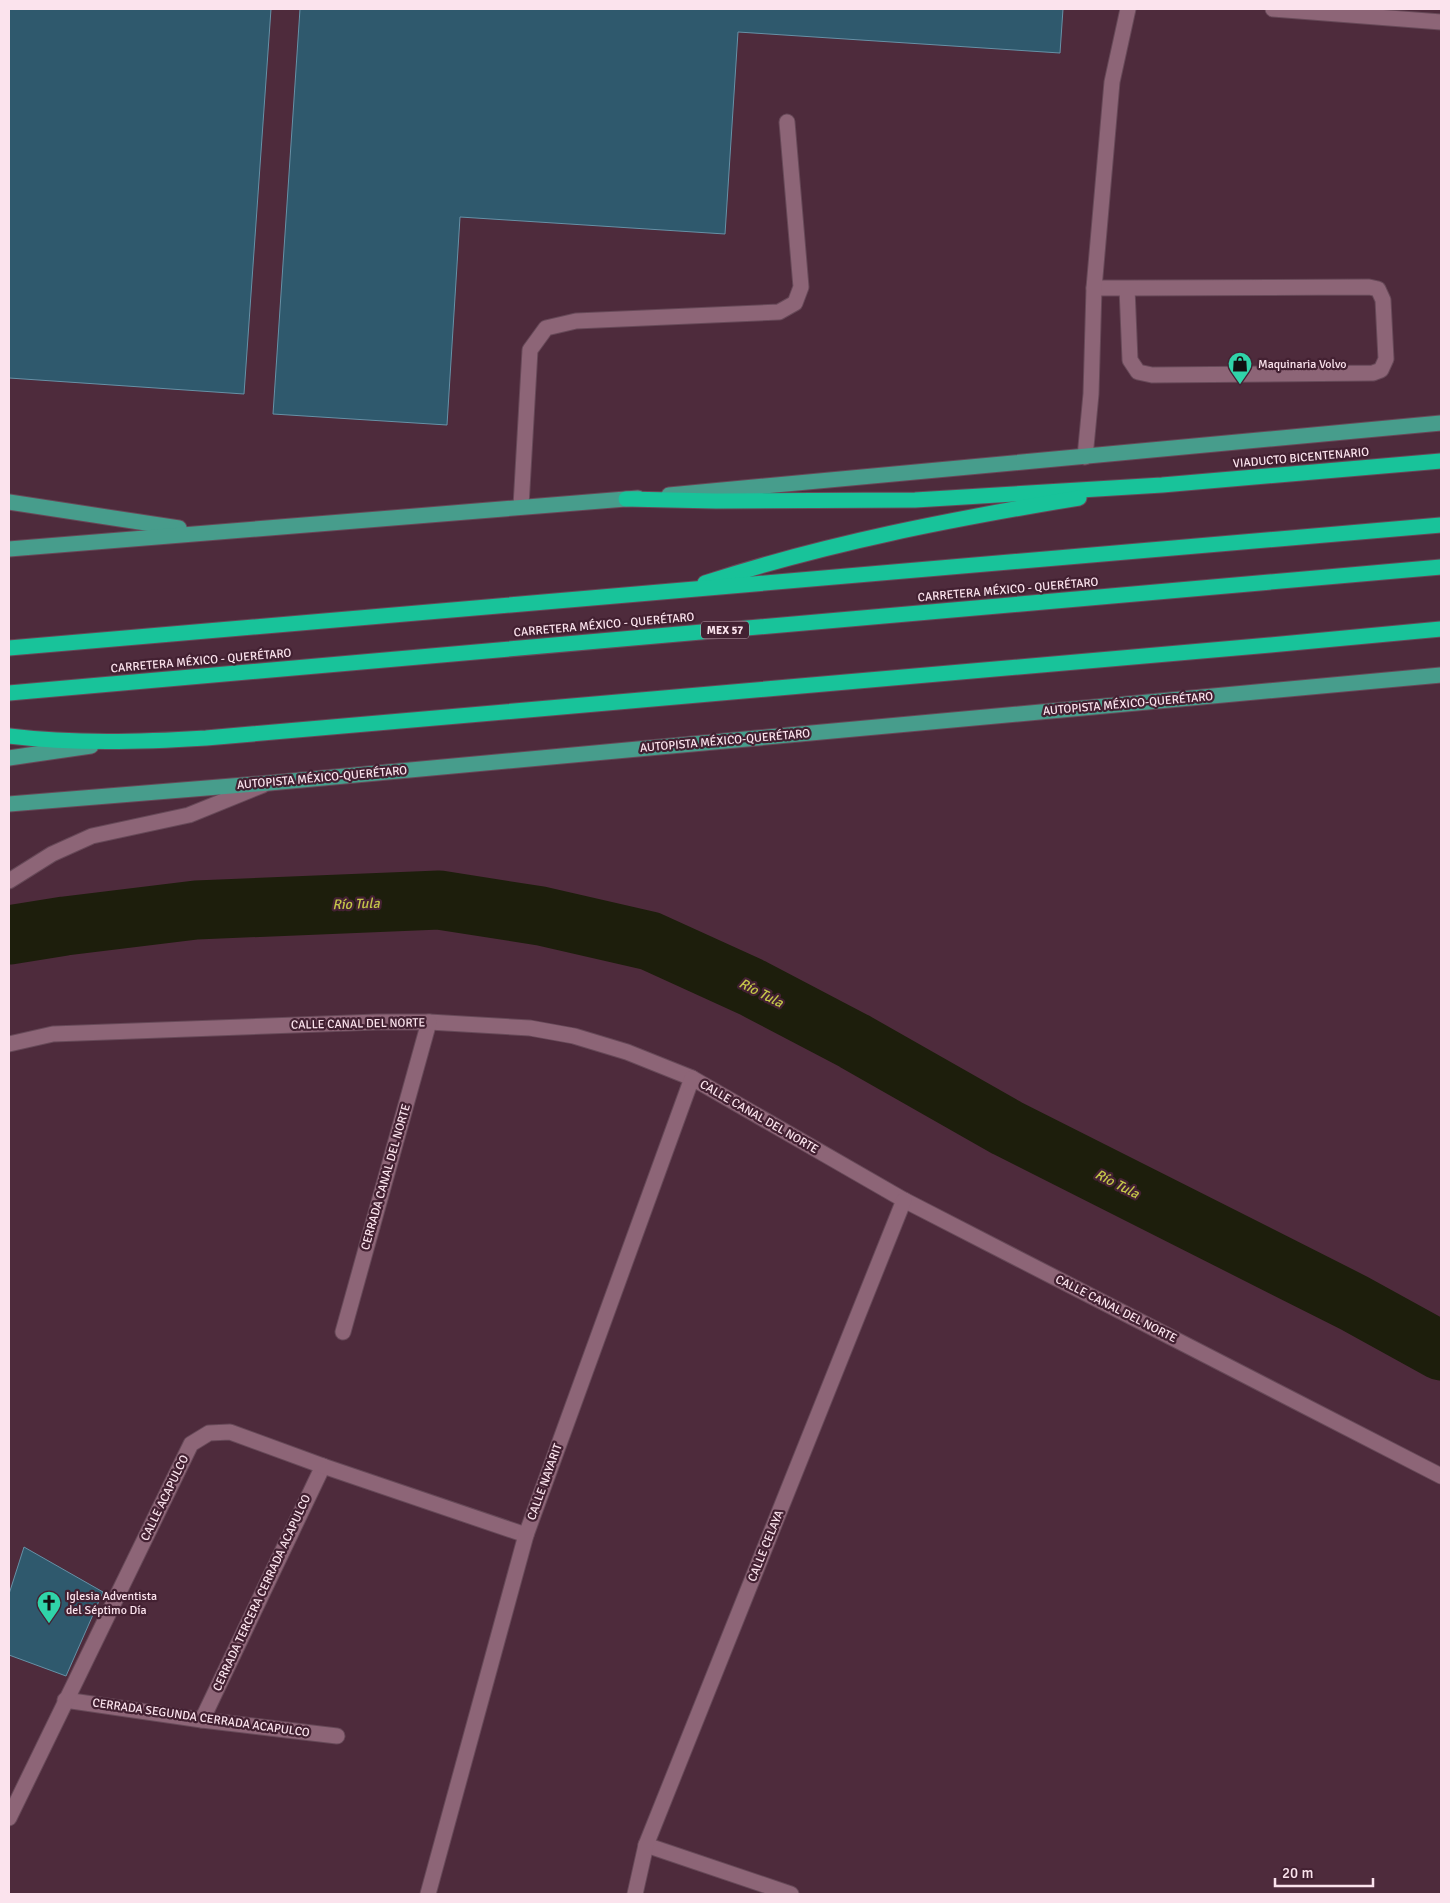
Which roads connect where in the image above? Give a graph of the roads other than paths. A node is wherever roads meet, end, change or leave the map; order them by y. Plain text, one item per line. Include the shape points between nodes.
1 (1128, 9) edge
2 (1273, 9) edge
3 (1441, 22) edge
4 (787, 122) dead end
5 (1094, 288) junction
6 (1127, 288) junction
7 (1441, 423) edge
8 (1085, 457) junction
9 (1441, 461) edge
10 (1162, 485) junction
11 (626, 499) junction
12 (9, 502) edge
13 (521, 506) junction
14 (1441, 525) edge
15 (203, 532) junction
16 (9, 549) edge
17 (1441, 567) edge
18 (680, 592) junction
19 (1441, 628) edge
20 (9, 648) edge
21 (1441, 676) edge
22 (9, 693) edge
23 (9, 736) edge
24 (124, 741) junction
25 (9, 758) edge
26 (269, 783) junction
27 (13, 805) edge
28 (9, 881) edge
29 (429, 1022) junction
30 (9, 1044) edge
31 (692, 1078) junction
32 (904, 1200) junction
33 (343, 1332) dead end
34 (323, 1466) junction
35 (1441, 1476) edge
36 (526, 1535) junction
37 (65, 1700) junction
38 (202, 1720) junction
39 (337, 1736) dead end
40 (9, 1818) edge
41 (646, 1845) junction
42 (428, 1894) edge
43 (635, 1894) edge
44 (791, 1894) edge

1 - 5 street via 1112,82
2 - 3 street
4 - 13 street via 801,288 795,304 779,312 576,320 546,328 530,350
5 - 6 street
5 - 8 street via 1091,394
6 - 6 street via 1378,289 1383,300 1386,359 1381,370 1373,373 1152,375 1138,372 1130,360
7 - 8 main road
8 - 11 main road
9 - 10 highway, VIADUCTO BICENTENARIO
10 - 11 highway via 915,500
10 - 18 highway via 883,534 756,566
11 - 13 main road
12 - 15 main road
13 - 15 main road
14 - 18 highway
15 - 16 main road
17 - 22 highway, CARRETERA MÉXICO - QUERÉTARO / MEX 57
18 - 20 highway
19 - 24 highway via 206,738
21 - 26 main road, AUTOPISTA MÉXICO-QUERÉTARO
23 - 24 highway
24 - 25 main road
26 - 27 main road, AUTOPISTA MÉXICO-QUERÉTARO
26 - 28 street via 189,815 92,836 52,854
29 - 30 street, CALLE CANAL DEL NORTE via 53,1034
29 - 31 street, CALLE CANAL DEL NORTE via 530,1028 574,1036 627,1052
29 - 33 street, CERRADA CANAL DEL NORTE
31 - 32 street, CALLE CANAL DEL NORTE
31 - 36 street, CALLE NAYARIT
32 - 35 street, CALLE CANAL DEL NORTE
32 - 41 street, CALLE CELAYA
34 - 36 street, CALLE ACAPULCO
34 - 37 street, CALLE ACAPULCO via 230,1432 209,1433 192,1444
34 - 38 street, CERRADA TERCERA CERRADA ACAPULCO
36 - 42 street, CALLE NAYARIT
37 - 38 street, CERRADA SEGUNDA CERRADA ACAPULCO
37 - 40 street, CALLE ACAPULCO
38 - 39 street, CERRADA SEGUNDA CERRADA ACAPULCO
41 - 43 street, CALLE CELAYA
41 - 44 street

